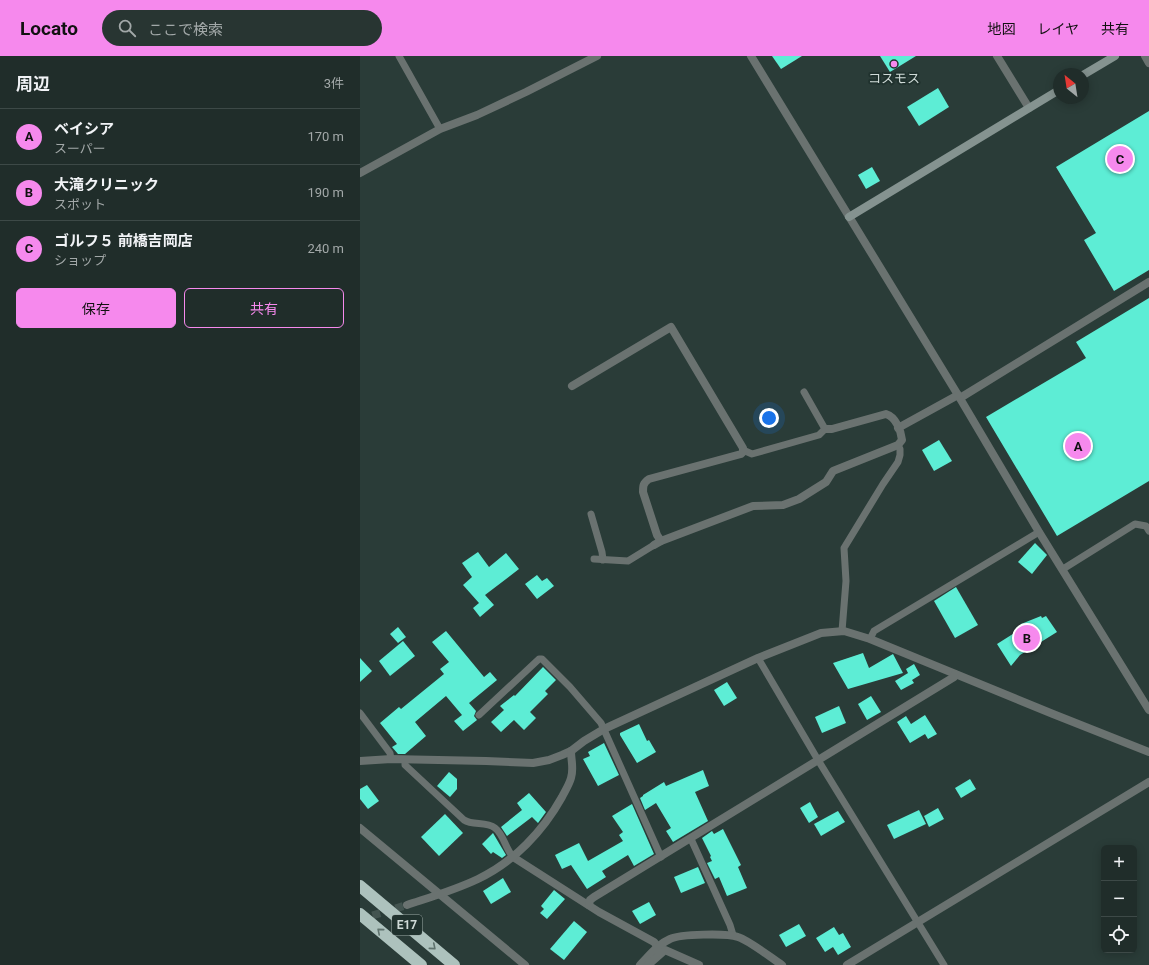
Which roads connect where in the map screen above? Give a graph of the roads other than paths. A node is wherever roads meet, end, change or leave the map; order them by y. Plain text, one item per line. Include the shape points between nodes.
1 (399, 56) edge
2 (751, 56) edge
3 (997, 56) edge
4 (1115, 56) edge
5 (1145, 56) edge
6 (594, 57) edge
7 (1149, 63) edge
8 (1089, 71) edge
9 (1053, 94) edge
10 (1029, 108) junction
11 (440, 129) junction
12 (360, 173) edge
13 (849, 217) junction
14 (1149, 282) edge
15 (572, 386) dead end
16 (804, 392) dead end
17 (959, 396) junction
18 (898, 428) junction
19 (825, 429) junction
20 (898, 445) junction
21 (743, 450) junction
22 (591, 514) dead end
23 (1149, 531) edge
24 (1039, 532) junction
25 (657, 543) junction
26 (594, 559) dead end
27 (602, 560) junction
28 (1063, 569) junction
29 (842, 631) junction
30 (870, 638) junction
31 (758, 658) junction
32 (955, 674) junction
33 (1149, 710) edge
34 (360, 712) edge
35 (479, 715) dead end
36 (604, 729) junction
37 (571, 751) junction
38 (1149, 752) edge
39 (391, 759) junction
40 (405, 760) junction
41 (818, 760) junction
42 (360, 761) edge
43 (1149, 782) edge
44 (360, 828) edge
45 (691, 838) junction
46 (513, 857) junction
47 (661, 857) junction
48 (360, 886) edge
49 (440, 894) junction
50 (407, 905) tunnel mouth
51 (589, 905) junction
52 (360, 914) edge
53 (917, 923) junction
54 (733, 935) junction
55 (658, 947) junction
56 (421, 965) edge
57 (454, 965) edge
58 (525, 965) edge
59 (640, 965) edge
60 (648, 965) edge
61 (699, 965) edge
62 (782, 965) edge
63 (846, 965) edge
64 (944, 965) edge

1 - 11 lane
2 - 13 street
3 - 10 street
4 - 8 street
5 - 7 street
6 - 11 street via 543,84
9 - 10 street
10 - 13 street
11 - 12 street
13 - 17 street
14 - 17 street
15 - 21 street via 671,327
16 - 19 lane
17 - 18 street
17 - 24 street
18 - 19 street via 892,417 886,414
18 - 20 street via 902,440
19 - 21 lane via 819,435 752,454
20 - 25 street via 833,471 826,482 799,499 783,505 753,506
20 - 29 lane via 898,462 844,548 846,581
21 - 25 street via 741,454 644,482 643,492 657,535
22 - 27 lane
23 - 28 lane via 1146,526 1135,524
24 - 28 street
24 - 30 lane via 874,630
25 - 27 lane via 628,561
26 - 27 lane
28 - 33 street
29 - 30 street
29 - 31 street via 821,633
30 - 32 street
31 - 36 street
31 - 41 lane
32 - 38 street
32 - 41 street via 954,677
34 - 39 lane via 390,753
35 - 36 lane via 542,659 583,702
36 - 37 street
36 - 47 lane
37 - 40 street via 533,763
37 - 46 street via 571,779 566,789 538,832
39 - 40 street
39 - 42 street
40 - 46 lane via 405,765 464,820 495,828
41 - 45 street
41 - 53 lane
43 - 53 street
44 - 49 street
45 - 47 street
45 - 54 lane
46 - 49 street via 479,879
46 - 51 street
47 - 51 street via 594,897
48 -> 57 highway, E17
49 - 50 street
49 - 58 street
51 - 55 street via 654,942
56 -> 52 highway, E17
53 - 63 street
53 - 64 lane
54 - 55 street via 676,937
54 - 62 street
55 - 59 street
60 - 61 street via 665,950

